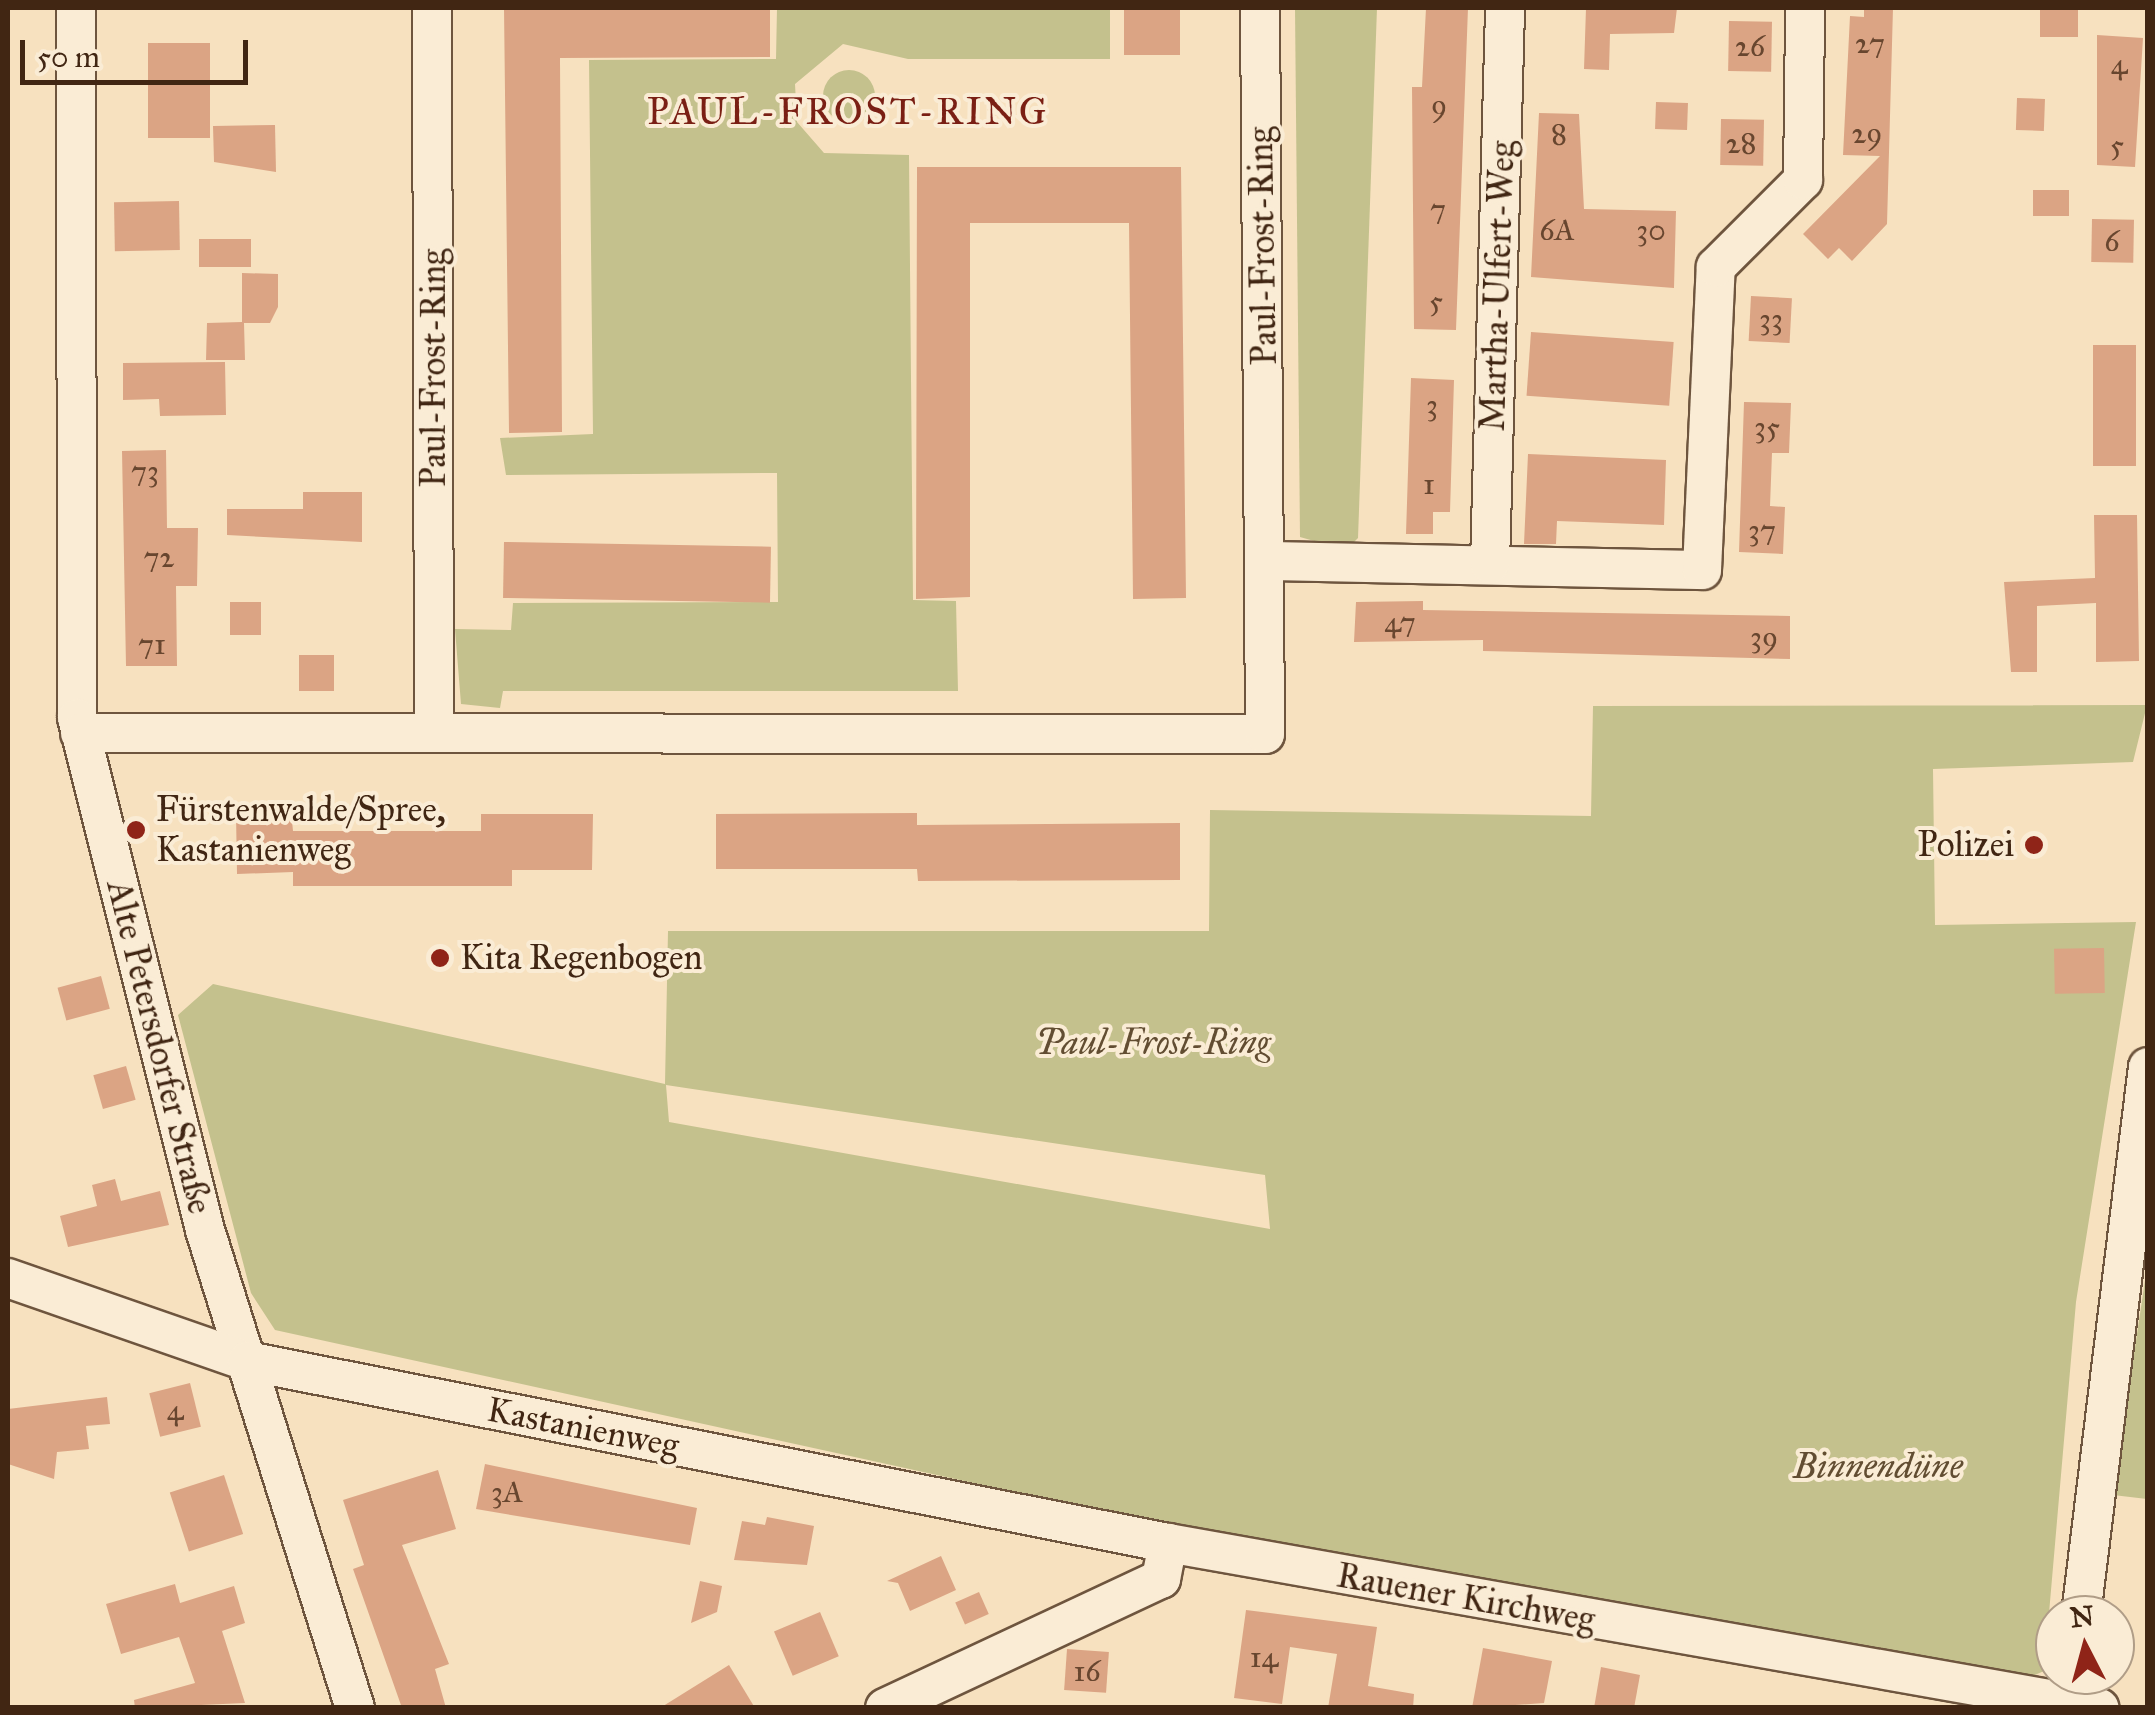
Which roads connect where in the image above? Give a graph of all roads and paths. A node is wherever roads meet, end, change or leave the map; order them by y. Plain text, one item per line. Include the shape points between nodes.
1 (76, 8) edge
2 (432, 8) edge
3 (1260, 8) edge
4 (1505, 8) edge
5 (1804, 8) edge
6 (1267, 562) junction
7 (1490, 564) junction
8 (434, 728) junction
9 (80, 733) junction
10 (2148, 1067) edge
11 (8, 1278) edge
12 (247, 1361) junction
13 (1168, 1543) junction
14 (2083, 1595) edge
15 (2078, 1699) edge
16 (355, 1708) edge
17 (885, 1708) edge

1 - 9 street, Alte Petersdorfer Straße via 72,672
2 - 8 street, Paul-Frost-Ring
3 - 6 street, Paul-Frost-Ring
4 - 7 street, Martha-Ulfert-Weg
5 - 7 street via 1803,180 1716,267 1702,570
6 - 7 street
6 - 8 street, Paul-Frost-Ring via 1264,734
8 - 9 street, Paul-Frost-Ring
9 - 12 street, Alte Petersdorfer Straße via 205,1230
10 - 14 street
11 - 12 street, Kastanienweg
12 - 13 street, Kastanienweg
12 - 16 street, Alte Petersdorfer Straße
13 - 15 street, Rauener Kirchweg
13 - 17 street via 1161,1579

